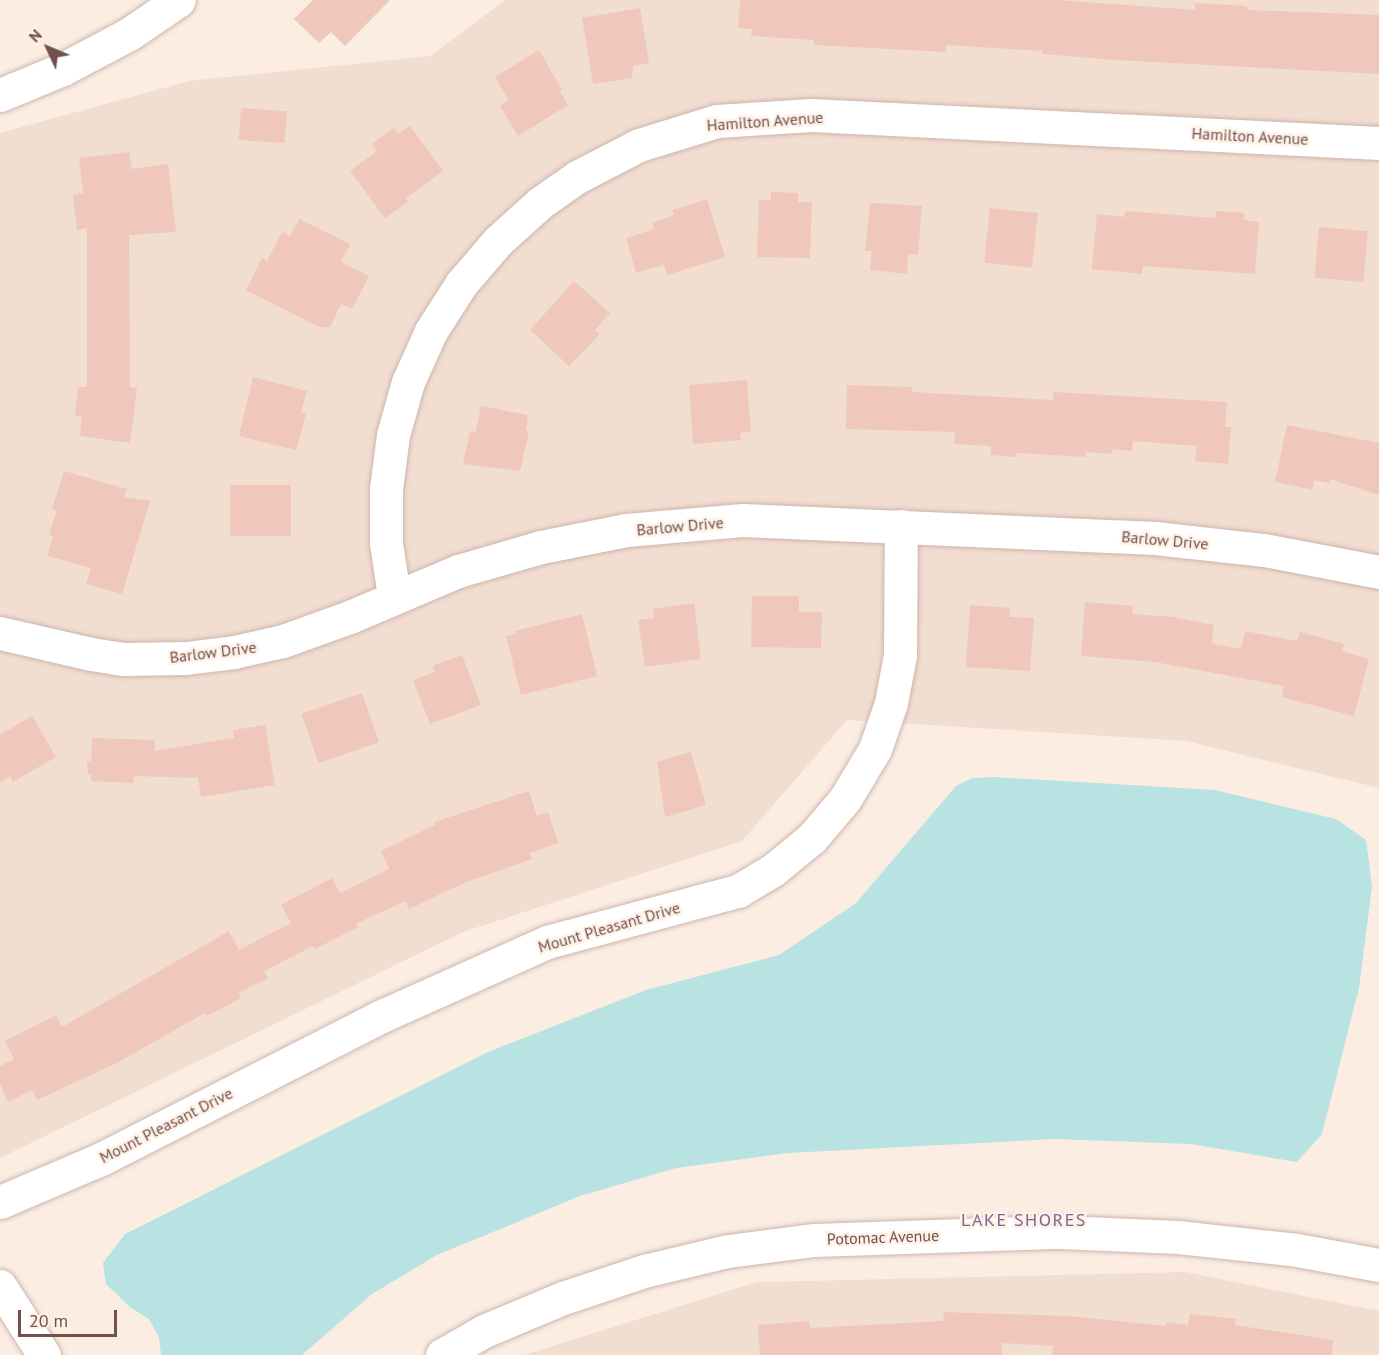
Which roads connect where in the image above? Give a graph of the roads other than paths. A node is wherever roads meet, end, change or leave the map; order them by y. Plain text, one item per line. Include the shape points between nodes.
1 (179, 0) edge
2 (0, 95) edge
3 (1379, 143) edge
4 (901, 526) junction
5 (1379, 572) edge
6 (394, 597) junction
7 (0, 633) edge
8 (0, 1202) edge
9 (1379, 1265) edge
10 (0, 1286) edge
11 (44, 1355) edge
12 (442, 1355) edge

1 - 2 street via 129,34 63,69
3 - 6 street, Hamilton Avenue via 811,115 717,121 639,145 578,177 540,203 498,240 461,284 431,331 408,382 393,435 386,489 386,532
4 - 5 street, Barlow Drive via 1155,538 1264,550
4 - 6 street, Barlow Drive via 743,520 626,530 541,547 458,571
4 - 8 street, Mount Pleasant Drive via 900,655 891,703 875,749 845,799 812,838 773,870 738,891 547,942 384,1015 103,1158
6 - 7 street, Barlow Drive via 283,641 186,658 124,659
9 - 12 street, Potomac Avenue via 1297,1250 1178,1237 1060,1232 814,1240 728,1251 644,1271 563,1298 484,1331
10 - 11 street

